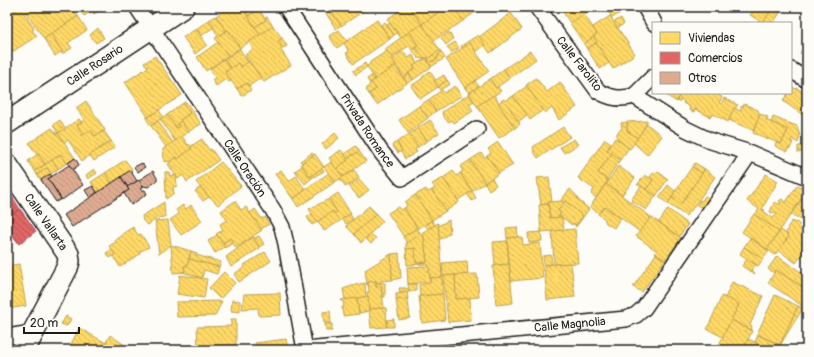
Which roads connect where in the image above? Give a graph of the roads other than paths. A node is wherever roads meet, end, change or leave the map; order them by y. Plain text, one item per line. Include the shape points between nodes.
1 (137, 7) edge
2 (183, 7) edge
3 (286, 7) edge
4 (537, 7) edge
5 (646, 7) edge
6 (654, 22) edge
7 (151, 28) junction
8 (792, 71) edge
9 (652, 78) edge
10 (807, 80) edge
11 (634, 96) junction
12 (7, 123) edge
13 (477, 129) dead end
14 (750, 153) junction
15 (7, 165) edge
16 (807, 177) edge
17 (7, 337) edge
18 (28, 341) edge
19 (306, 350) edge

1 - 7 street, Calle Oración
2 - 7 main road, Calle Rosario
3 - 13 street, Privada Romance via 402,178
4 - 11 street, Calle Farolito via 598,91 607,97 617,99
5 - 6 street
7 - 12 main road, Calle Rosario
7 - 19 street, Calle Oración via 273,210 282,228
8 - 10 street
9 - 11 street
11 - 14 street via 686,129 711,141
14 - 16 street
14 - 19 street, Calle Magnolia via 644,308 626,319
15 - 18 main road, Calle Vallarta via 68,254 69,261
17 - 18 street

